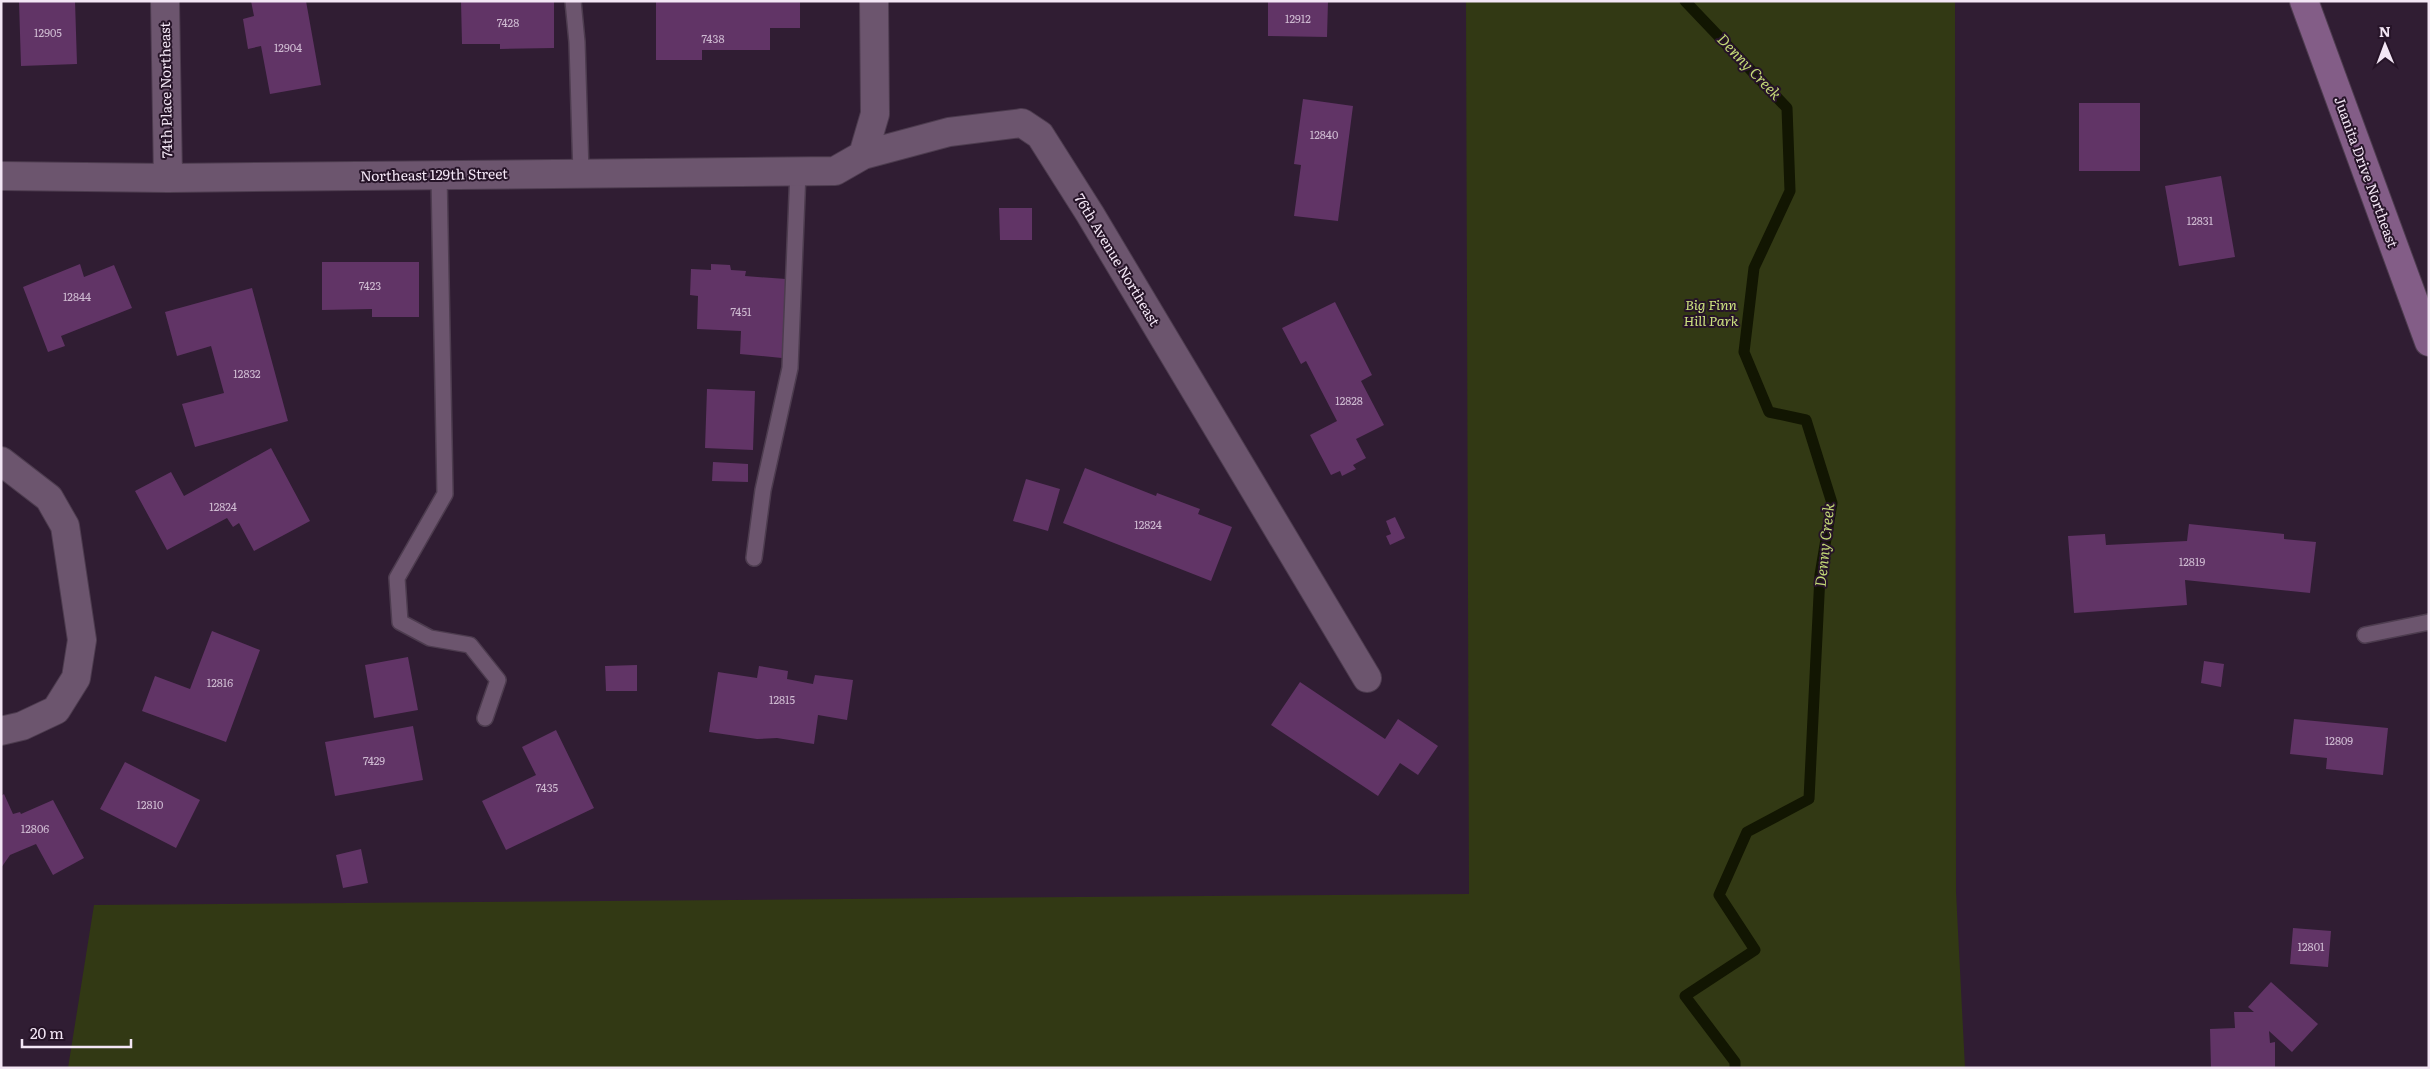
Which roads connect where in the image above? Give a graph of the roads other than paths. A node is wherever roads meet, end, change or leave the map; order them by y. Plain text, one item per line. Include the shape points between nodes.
1 (165, 1) edge
2 (573, 1) edge
3 (874, 1) edge
4 (2304, 1) edge
5 (863, 155) junction
6 (798, 171) junction
7 (581, 174) junction
8 (439, 175) junction
9 (1, 176) edge
10 (168, 178) junction
11 (2429, 342) edge
12 (1, 461) edge
13 (754, 558) dead end
14 (2429, 622) edge
15 (2365, 635) dead end
16 (1367, 678) dead end
17 (486, 718) dead end
18 (1, 731) edge

1 - 10 street, 74th Place Northeast
2 - 7 lane
3 - 5 street via 875,114
4 - 11 main road, Juanita Drive Northeast
5 - 6 street, Northeast 129th Street via 835,171
5 - 16 street, 76th Avenue Northeast via 949,132 1022,123 1040,135
6 - 7 street, Northeast 129th Street
6 - 13 lane via 790,368 763,490
7 - 8 street, Northeast 129th Street
8 - 10 street, Northeast 129th Street
8 - 17 lane via 445,494 397,578 400,622 430,638 470,645 498,680
9 - 10 street, Northeast 129th Street
12 - 18 street via 49,498 65,526 82,640 76,678 56,710 22,726
14 - 15 lane

